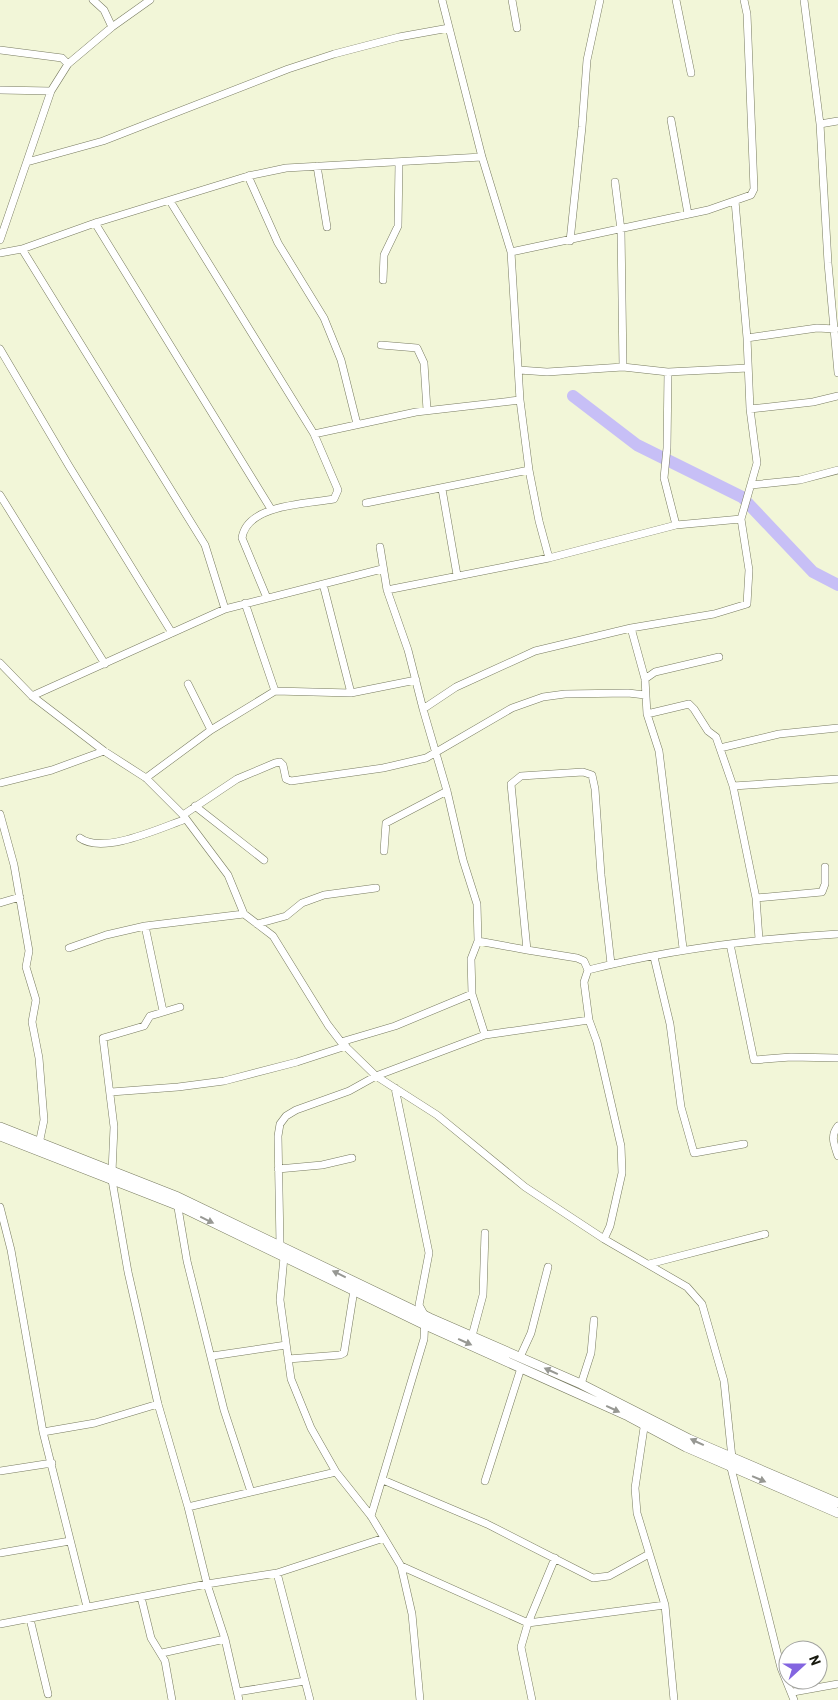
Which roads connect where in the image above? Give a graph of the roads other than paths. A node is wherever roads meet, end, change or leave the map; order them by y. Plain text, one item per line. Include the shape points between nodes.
1 (92, 0) edge
2 (150, 0) edge
3 (442, 0) edge
4 (512, 0) edge
5 (600, 0) edge
6 (676, 0) edge
7 (744, 0) edge
8 (804, 0) edge
9 (112, 27) junction
10 (449, 28) junction
11 (517, 28) dead end
12 (0, 50) edge
13 (68, 64) junction
14 (691, 73) dead end
15 (0, 90) edge
16 (51, 91) junction
17 (671, 120) dead end
18 (838, 121) edge
19 (820, 124) junction
20 (482, 157) junction
21 (28, 162) junction
22 (400, 163) junction
23 (317, 166) junction
24 (248, 176) junction
25 (614, 182) dead end
26 (170, 201) junction
27 (735, 201) junction
28 (688, 214) junction
29 (94, 222) junction
30 (327, 227) dead end
31 (621, 230) junction
32 (0, 240) edge
33 (570, 241) junction
34 (22, 248) junction
35 (511, 252) junction
36 (0, 253) edge
37 (383, 280) dead end
38 (835, 329) junction
39 (747, 338) junction
40 (381, 345) dead end
41 (0, 349) edge
42 (623, 367) junction
43 (748, 368) junction
44 (519, 370) junction
45 (668, 372) junction
46 (838, 373) edge
47 (838, 396) edge
48 (520, 400) junction
49 (750, 409) junction
50 (427, 410) junction
51 (357, 424) junction
52 (314, 434) junction
53 (529, 470) junction
54 (838, 470) edge
55 (751, 485) junction
56 (442, 489) junction
57 (0, 495) edge
58 (366, 503) dead end
59 (271, 509) junction
60 (741, 519) junction
61 (676, 525) junction
62 (380, 547) dead end
63 (549, 558) junction
64 (382, 569) junction
65 (457, 575) junction
66 (323, 584) junction
67 (386, 590) junction
68 (267, 598) junction
69 (245, 603) junction
70 (225, 609) junction
71 (631, 628) junction
72 (172, 633) junction
73 (719, 657) dead end
74 (0, 663) edge
75 (105, 664) junction
76 (645, 679) junction
77 (416, 680) junction
78 (188, 684) dead end
79 (275, 691) junction
80 (351, 693) junction
81 (646, 695) junction
82 (32, 696) junction
83 (423, 709) junction
84 (648, 714) junction
85 (838, 728) edge
86 (211, 730) junction
87 (720, 748) junction
88 (104, 751) junction
89 (436, 753) junction
90 (146, 778) junction
91 (838, 779) edge
92 (0, 783) edge
93 (733, 786) junction
94 (447, 791) junction
95 (195, 806) junction
96 (0, 814) edge
97 (185, 817) junction
98 (80, 838) dead end
99 (384, 851) dead end
100 (264, 860) dead end
101 (825, 867) dead end
102 (376, 888) dead end
103 (20, 897) junction
104 (756, 898) junction
105 (0, 903) edge
106 (244, 914) junction
107 (257, 924) junction
108 (146, 926) junction
109 (838, 934) edge
110 (759, 939) junction
111 (478, 941) junction
112 (730, 944) junction
113 (69, 948) dead end
114 (683, 948) junction
115 (527, 950) junction
116 (654, 957) junction
117 (611, 964) junction
118 (588, 970) junction
119 (472, 994) junction
120 (180, 1007) dead end
121 (163, 1011) junction
122 (590, 1020) junction
123 (485, 1036) junction
124 (344, 1044) junction
125 (838, 1058) edge
126 (376, 1076) junction
127 (395, 1088) junction
128 (111, 1092) junction
129 (838, 1126) edge
130 (0, 1128) edge
131 (0, 1136) edge
132 (39, 1144) junction
133 (744, 1144) dead end
134 (838, 1156) edge
135 (352, 1158) dead end
136 (278, 1169) junction
137 (112, 1176) junction
138 (177, 1201) junction
139 (0, 1207) edge
140 (484, 1233) dead end
141 (765, 1234) dead end
142 (604, 1238) junction
143 (280, 1245) junction
144 (284, 1257) junction
145 (649, 1264) junction
146 (548, 1267) dead end
147 (354, 1290) junction
148 (424, 1320) junction
149 (594, 1320) dead end
150 (472, 1336) junction
151 (286, 1345) junction
152 (212, 1356) junction
153 (520, 1357) junction
154 (288, 1359) junction
155 (521, 1368) junction
156 (581, 1384) junction
157 (158, 1404) junction
158 (645, 1420) junction
159 (44, 1432) junction
160 (52, 1463) junction
161 (732, 1463) junction
162 (0, 1471) edge
163 (336, 1472) junction
164 (383, 1480) junction
165 (485, 1481) dead end
166 (251, 1492) junction
167 (838, 1503) edge
168 (188, 1507) junction
169 (838, 1513) edge
170 (371, 1516) junction
171 (384, 1538) junction
172 (70, 1541) junction
173 (0, 1553) edge
174 (649, 1554) junction
175 (555, 1558) junction
176 (401, 1566) junction
177 (277, 1573) junction
178 (207, 1584) junction
179 (141, 1597) junction
180 (666, 1605) junction
181 (87, 1607) junction
182 (30, 1619) junction
183 (528, 1623) junction
184 (0, 1624) edge
185 (226, 1639) junction
186 (162, 1653) junction
187 (305, 1681) junction
188 (838, 1684) edge
189 (237, 1692) junction
190 (793, 1692) junction
191 (48, 1694) dead end
192 (674, 1699) edge
193 (172, 1700) edge
194 (239, 1700) edge
195 (310, 1700) edge
196 (420, 1700) edge
197 (532, 1700) edge
198 (665, 1700) edge
199 (794, 1700) edge

1 - 9 street via 104,10
2 - 9 street
3 - 10 street
4 - 11 street
5 - 33 street via 587,60
6 - 14 street
7 - 27 street via 754,190 751,195
8 - 19 street
9 - 13 street
10 - 20 street
10 - 21 street via 334,54 103,141
12 - 13 street via 62,58
13 - 16 street
15 - 16 street
16 - 21 street
17 - 28 street
18 - 19 street
19 - 38 street
20 - 22 street
20 - 35 street
21 - 32 street
22 - 23 street
22 - 37 street via 398,226 384,255
23 - 24 street
23 - 30 street
24 - 26 street
24 - 51 street via 278,243 324,318 342,360
25 - 31 street
26 - 29 street
26 - 52 street
27 - 28 street
27 - 39 street
28 - 31 street
29 - 34 street
29 - 59 street
31 - 33 street
31 - 42 street
33 - 35 street
34 - 36 street
34 - 70 street via 205,545
35 - 44 street
38 - 39 street via 809,329
38 - 46 street
39 - 43 street
40 - 50 street via 417,348 424,363
41 - 72 street
42 - 44 street via 547,372
42 - 45 street
43 - 45 street
43 - 49 street
44 - 48 street
45 - 61 street via 664,478
47 - 49 street
48 - 50 street
48 - 53 street
49 - 55 street via 757,463
50 - 51 street
51 - 52 street
52 - 59 street via 338,495 334,499
53 - 56 street
53 - 63 street via 538,521
54 - 55 street via 800,480
55 - 60 street
56 - 58 street
56 - 65 street
57 - 75 street
59 - 68 street via 249,521 242,538
60 - 61 street
60 - 71 street via 749,570 746,604 714,614
61 - 63 street
62 - 64 street
63 - 65 street
64 - 66 street
64 - 67 street
65 - 67 street
66 - 68 street
66 - 80 street
67 - 77 street
68 - 69 street
69 - 70 street
69 - 79 street
70 - 72 street
71 - 76 street
71 - 83 street via 535,651 456,687
72 - 75 street
73 - 76 street via 655,672
74 - 82 street
75 - 82 street
76 - 81 street
77 - 80 street
77 - 83 street
78 - 86 street
79 - 80 street
79 - 86 street
81 - 84 street
81 - 89 street via 628,692 544,697 512,708
82 - 88 street
83 - 89 street
84 - 87 street via 688,704 708,731 716,736
84 - 114 street via 659,751
85 - 87 street via 779,734
86 - 90 street
87 - 93 street
88 - 90 street
88 - 92 street via 52,770
89 - 94 street
89 - 95 street via 384,768 291,780 286,780 283,765 275,763 237,779
90 - 97 street
91 - 93 street
93 - 104 street
94 - 99 street via 386,823
94 - 111 street via 463,860 478,904
95 - 97 street
95 - 100 street
96 - 103 street
97 - 98 street via 123,840 99,845
97 - 106 street via 228,875
101 - 104 street via 822,892
102 - 107 street via 324,895 302,903 286,916
103 - 105 street
103 - 132 street via 29,951 26,967 36,1000 32,1022 39,1058 44,1120
104 - 110 street
106 - 107 street
106 - 108 street
107 - 124 street via 273,936 328,1025
108 - 113 street
108 - 121 street
109 - 110 street
110 - 112 street
111 - 115 street
111 - 119 street via 471,959
112 - 114 street
112 - 125 street via 754,1060
114 - 116 street
115 - 117 street via 511,784 521,776 583,772 592,775 595,789
115 - 118 street via 577,958
116 - 117 street
116 - 133 street via 670,1024 681,1106 694,1153
117 - 118 street
118 - 122 street via 584,982
119 - 123 street
119 - 124 street
120 - 121 street
121 - 128 street via 150,1016 144,1026 103,1038
122 - 123 street
122 - 142 street via 621,1146 622,1173 610,1226
123 - 126 street
124 - 126 street
124 - 128 street via 297,1062 224,1081
126 - 127 street
126 - 136 street via 349,1091 286,1116 280,1124 278,1136
127 - 142 street via 437,1115 525,1187
127 - 148 street via 428,1253 419,1305
128 - 137 street via 114,1127
129 - 134 street via 833,1133
130 - 132 main road
131 - 137 main road
132 - 137 main road
135 - 136 street via 322,1166
136 - 143 street
137 - 138 main road
137 - 157 street via 128,1272
138 - 143 main road
138 -> 144 main road
138 - 152 street via 187,1261
139 - 159 street via 11,1250
140 - 150 street via 483,1295
141 - 145 street
142 - 145 street
148 -> 143 main road
144 - 147 main road
144 - 151 street via 280,1300
145 - 161 street via 687,1287 702,1304 724,1381
146 - 153 street via 531,1333
147 - 148 main road
147 - 154 street via 344,1353
148 - 150 main road
148 -> 155 main road
148 - 164 street via 424,1339
149 - 156 street via 590,1353
150 - 153 main road
151 - 152 street
151 - 154 street
152 - 166 street via 224,1410
156 -> 153 main road
154 - 163 street via 299,1402
155 -> 158 main road
155 - 165 street
156 - 158 main road
157 - 159 street via 95,1423
157 - 168 street
158 - 161 main road
158 - 174 street via 635,1488 637,1513
159 - 160 street
160 - 162 street
160 - 172 street
161 - 167 main road
161 -> 169 main road
161 - 190 street via 781,1668
163 - 166 street
163 - 170 street
164 - 170 street
164 - 175 street via 487,1524
166 - 168 street
168 - 178 street
170 - 171 street
171 - 176 street
171 - 177 street
172 - 173 street
172 - 181 street
174 - 175 street via 601,1579
174 - 180 street
175 - 183 street
176 - 183 street
176 - 196 street via 412,1614
177 - 178 street
177 - 187 street
178 - 179 street
178 - 185 street
179 - 181 street
179 - 186 street via 151,1638
180 - 183 street
180 - 192 street
181 - 182 street
182 - 184 street
182 - 191 street
183 - 197 street via 521,1647
185 - 186 street
185 - 189 street
186 - 193 street
187 - 189 street
187 - 195 street
188 - 190 street
189 - 194 street
190 - 199 street
192 - 198 street

